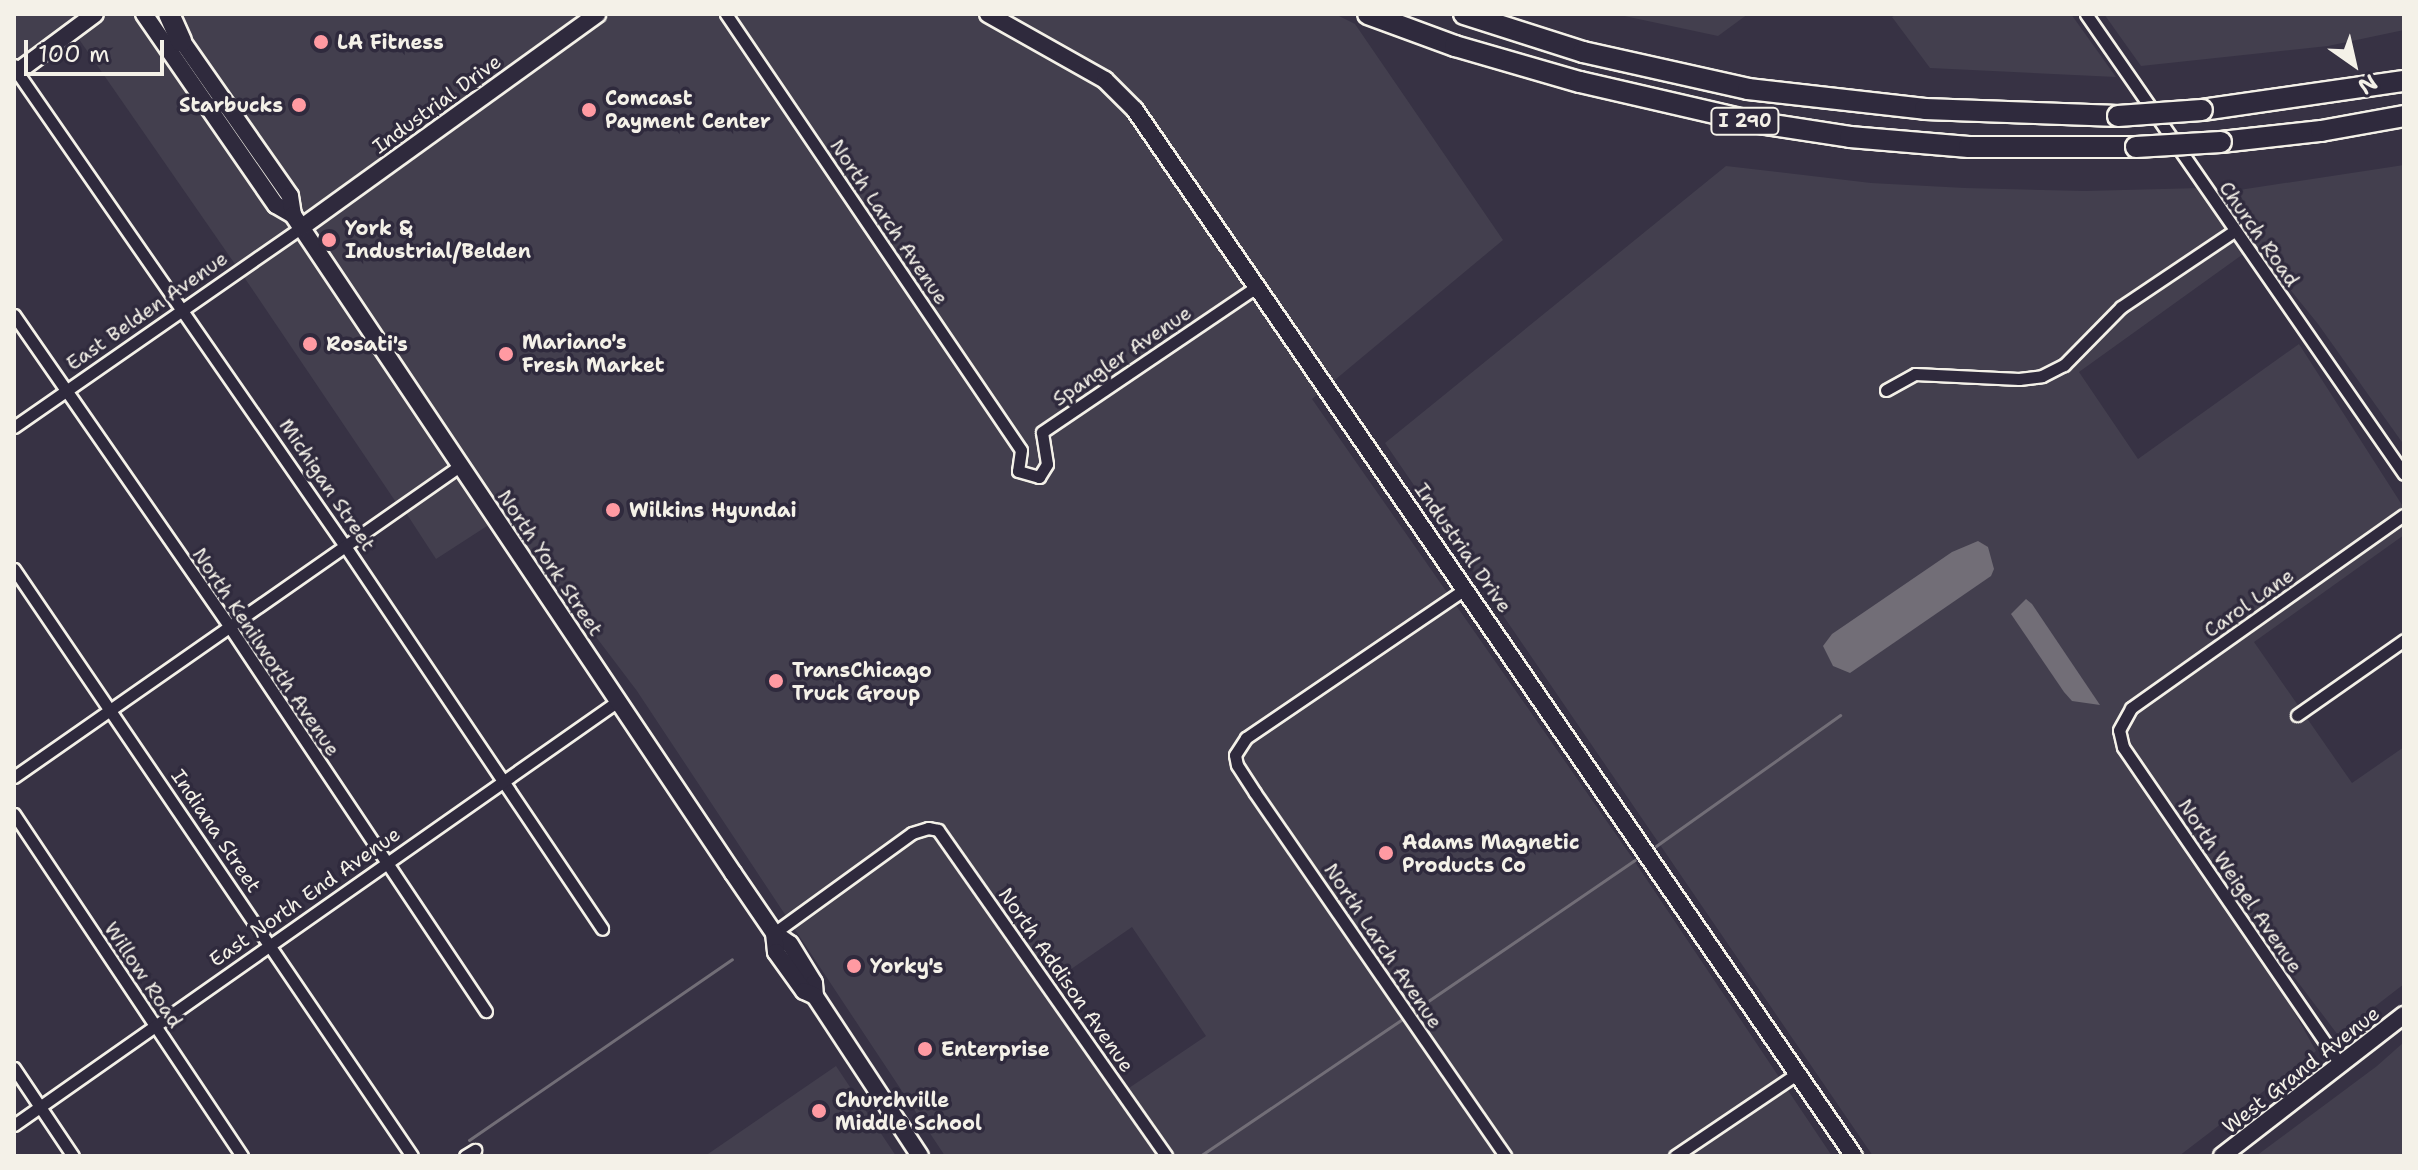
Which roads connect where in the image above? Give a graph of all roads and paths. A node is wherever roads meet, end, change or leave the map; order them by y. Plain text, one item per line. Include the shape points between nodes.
1 (95, 14) edge
2 (144, 14) edge
3 (166, 14) edge
4 (597, 14) edge
5 (726, 14) edge
6 (988, 14) edge
7 (1368, 14) edge
8 (1464, 14) edge
9 (2086, 14) edge
10 (181, 41) joint
11 (15, 71) edge
12 (2404, 81) edge
13 (2404, 116) edge
14 (297, 221) junction
15 (2234, 231) junction
16 (1258, 286) junction
17 (181, 308) junction
18 (14, 315) edge
19 (66, 390) junction
20 (1886, 390) dead end
21 (14, 427) edge
22 (1021, 450) joint
23 (461, 465) junction
24 (2404, 474) edge
25 (2404, 515) edge
26 (345, 546) junction
27 (14, 569) edge
28 (1465, 589) junction
29 (229, 626) junction
30 (2404, 640) edge
31 (618, 701) junction
32 (110, 710) junction
33 (2297, 715) dead end
34 (2121, 726) joint
35 (14, 777) edge
36 (502, 781) junction
37 (14, 814) edge
38 (385, 863) junction
39 (602, 929) dead end
40 (774, 933) junction
41 (271, 943) junction
42 (486, 1011) dead end
43 (2404, 1015) edge
44 (155, 1025) junction
45 (2340, 1064) junction
46 (14, 1068) edge
47 (1798, 1073) junction
48 (40, 1106) junction
49 (14, 1125) edge
50 (73, 1156) edge
51 (242, 1156) edge
52 (412, 1156) edge
53 (920, 1156) edge
54 (1166, 1156) edge
55 (1505, 1156) edge
56 (1675, 1156) edge
57 (1854, 1156) edge
58 (2222, 1156) edge

1 - 11 street
2 - 14 street, North York Street via 276,205
3 - 10 highway
4 - 14 street, Industrial Drive
5 - 22 street, North Larch Avenue
6 - 16 street, Industrial Drive via 1122,94
7 - 13 highway, I 290, bridge via 1524,66 1741,120 1850,137 1969,147 2136,147 2321,131
8 - 12 highway, I 290, bridge via 1583,52 1748,89 1925,109 2118,116 2202,110
9 - 15 street, Church Road
10 - 14 street, North York Street via 290,196
11 - 17 street, Michigan Street
14 - 17 street, East Belden Avenue
14 - 23 street, North York Street
15 - 20 street via 2121,307 2064,365 2042,376 1915,374
15 - 24 street, Church Road
16 - 22 street, Spangler Avenue via 1042,432 1047,464 1039,477 1018,471
16 - 28 street, Industrial Drive
17 - 19 street, East Belden Avenue
17 - 26 street, Michigan Street
18 - 19 street, North Kenilworth Avenue
19 - 21 street, East Belden Avenue
19 - 29 street, North Kenilworth Avenue
23 - 26 street
23 - 31 street, North York Street
25 - 34 street, Carol Lane via 2131,708
26 - 29 street
26 - 36 street, Michigan Street
27 - 32 street, Indiana Street
28 - 47 street, Industrial Drive
28 - 55 street, North Larch Avenue via 1246,738 1235,755
29 - 32 street
29 - 38 street, North Kenilworth Avenue
30 - 33 street
31 - 36 street, East North End Avenue
31 - 40 street, North York Street
32 - 35 street
32 - 41 street, Indiana Street
34 - 45 street, North Weigel Avenue via 2123,747
36 - 38 street, East North End Avenue
36 - 39 street, Michigan Street
37 - 44 street, Willow Road
38 - 41 street, East North End Avenue
38 - 42 street, North Kenilworth Avenue
40 - 53 street, North York Street via 790,944 814,983 815,996
40 - 54 street, North Addison Avenue via 912,833 934,828 948,839
41 - 44 street, East North End Avenue
41 - 52 street, Indiana Street
43 - 45 street, West Grand Avenue
44 - 48 street, East North End Avenue
44 - 51 street, Willow Road
45 - 58 street, West Grand Avenue
46 - 48 street
47 - 56 street
47 - 57 street, Industrial Drive
48 - 49 street, East North End Avenue
48 - 50 street

